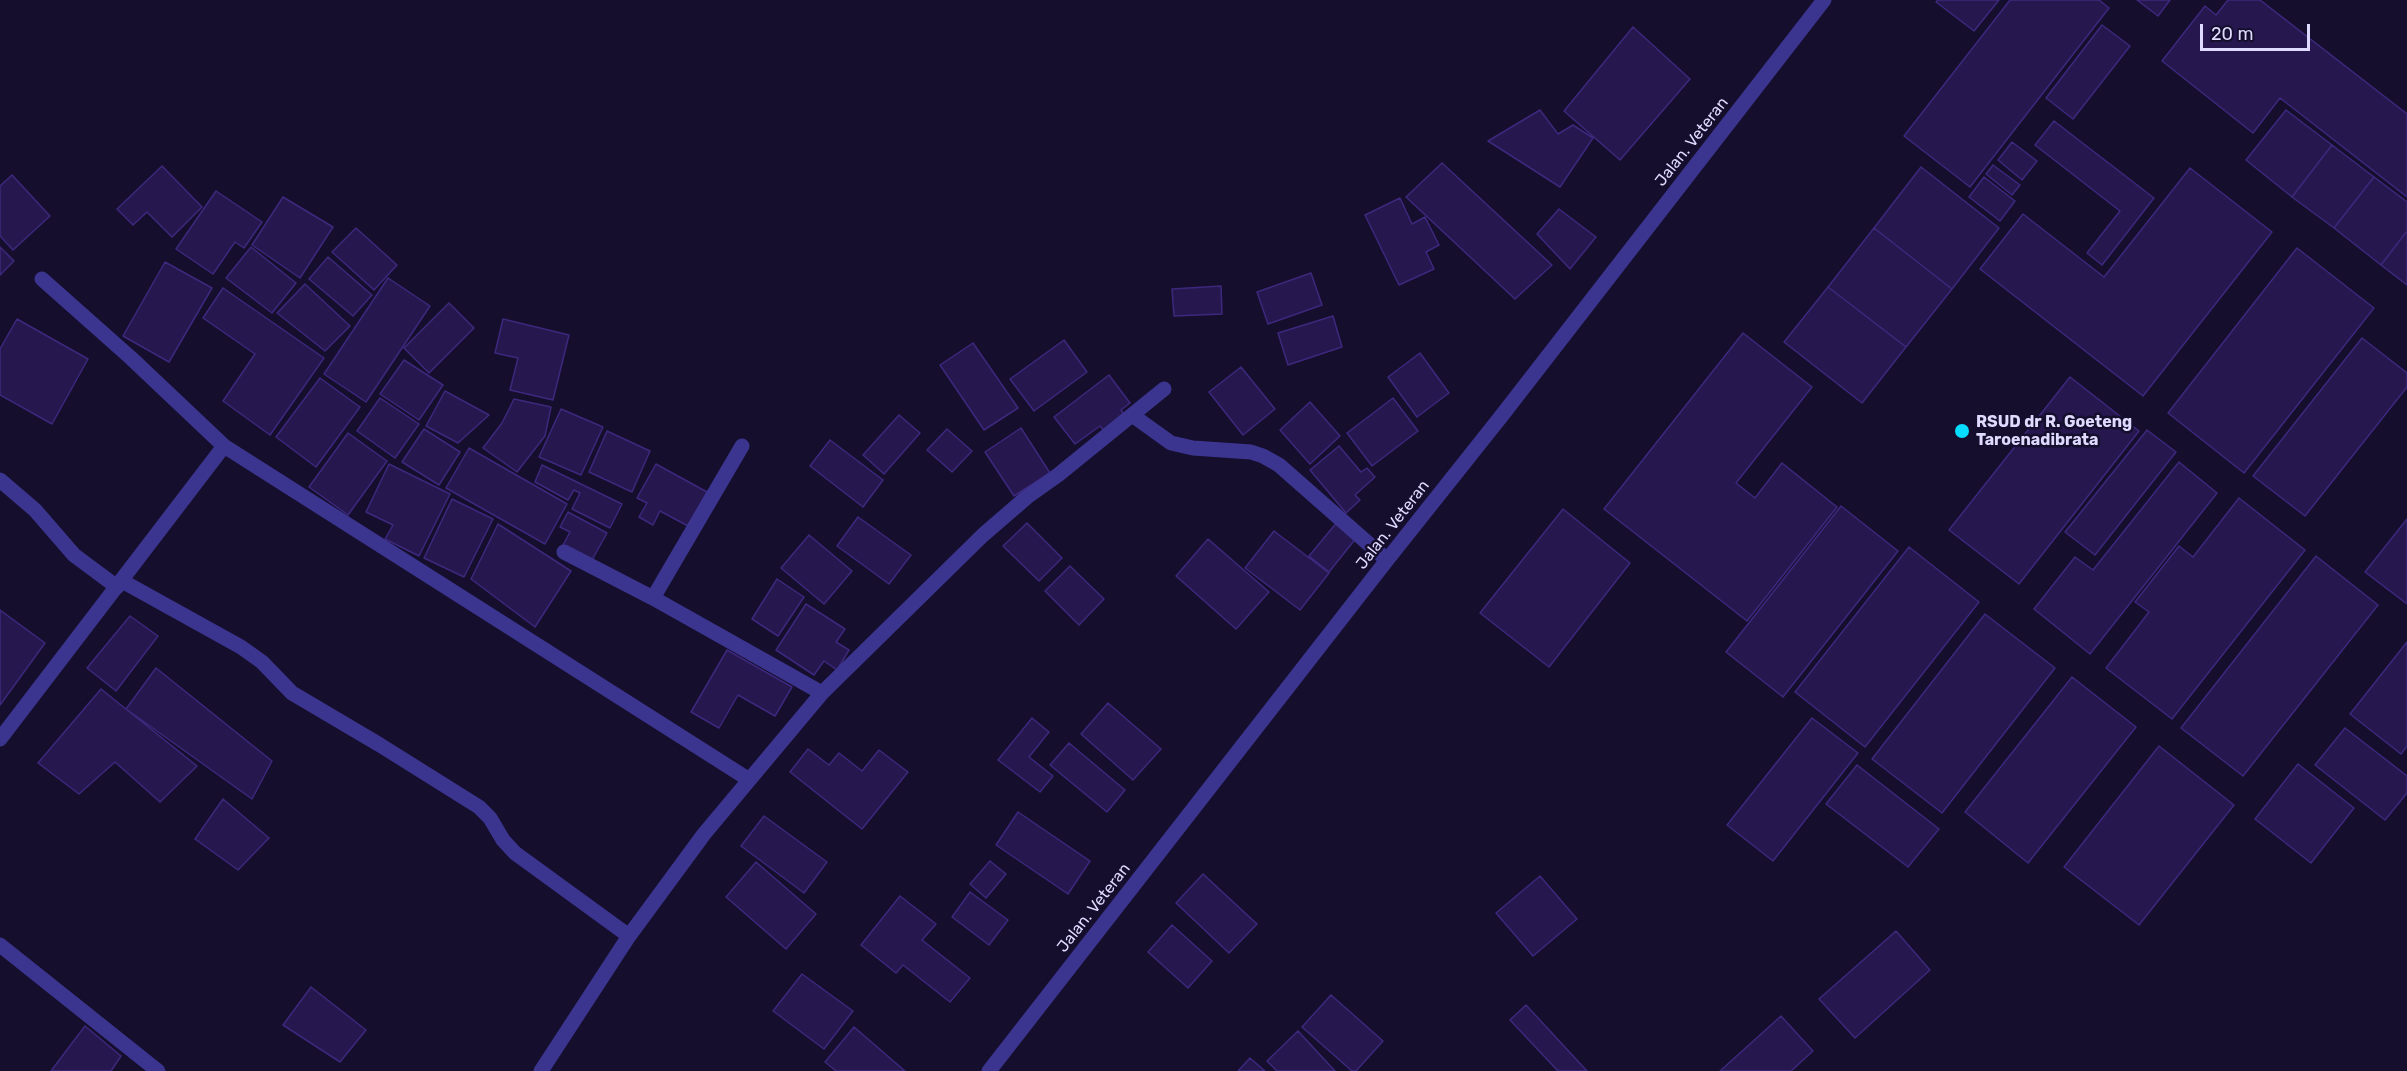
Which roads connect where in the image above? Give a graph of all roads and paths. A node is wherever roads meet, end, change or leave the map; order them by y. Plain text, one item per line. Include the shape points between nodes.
1 (1824, 0) edge
2 (42, 279) dead end
3 (1164, 389) dead end
4 (1132, 415) junction
5 (224, 446) junction
6 (742, 446) dead end
7 (0, 480) edge
8 (564, 552) dead end
9 (1387, 560) junction
10 (119, 584) junction
11 (653, 598) junction
12 (822, 693) junction
13 (0, 739) edge
14 (748, 779) junction
15 (629, 936) junction
16 (0, 945) edge
17 (158, 1071) edge
18 (541, 1071) edge
19 (989, 1071) edge

1 - 9 street, Jalan. Veteran
2 - 5 street
3 - 4 street
4 - 9 street via 1171,442 1193,448 1251,452 1279,465
4 - 12 street via 983,535
5 - 10 street
5 - 14 street
6 - 11 street
7 - 10 street via 35,510 74,555
8 - 11 street
9 - 19 street, Jalan. Veteran
10 - 13 street
10 - 15 street via 241,647 292,693 478,807 515,853
11 - 12 street
12 - 14 street
14 - 15 street
15 - 18 street
16 - 17 street

